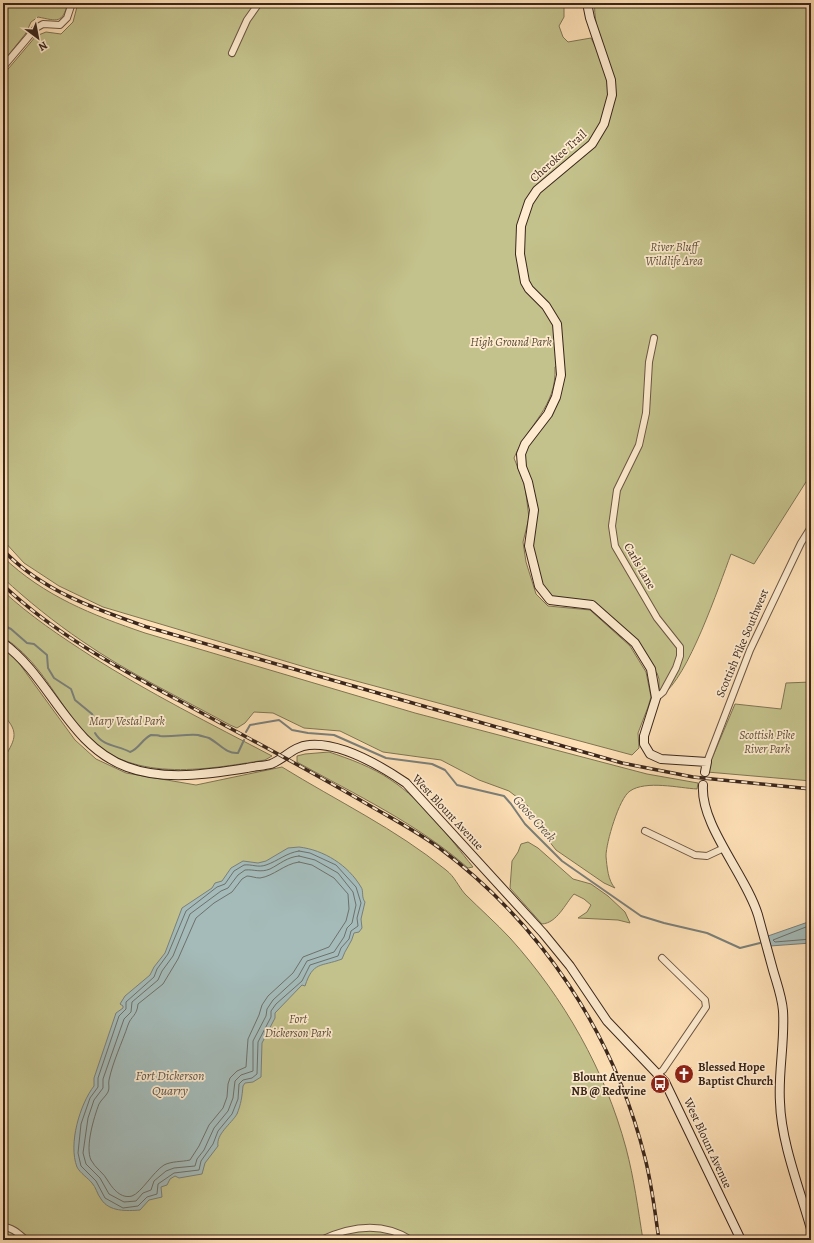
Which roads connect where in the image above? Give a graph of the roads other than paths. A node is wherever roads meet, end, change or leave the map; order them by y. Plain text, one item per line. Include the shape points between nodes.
1 (72, 3) edge
2 (259, 3) edge
3 (587, 3) edge
4 (232, 53) dead end
5 (3, 66) edge
6 (654, 338) dead end
7 (811, 527) edge
8 (3, 643) edge
9 (656, 698) junction
10 (707, 762) junction
11 (705, 772) dead end
12 (703, 785) dead end
13 (645, 831) dead end
14 (724, 848) junction
15 (662, 958) dead end
16 (658, 1074) junction
17 (3, 1227) edge
18 (811, 1229) edge
19 (26, 1240) edge
20 (321, 1240) edge
21 (411, 1240) edge
22 (741, 1240) edge

1 - 5 street via 67,18 60,25 43,24 36,28
2 - 4 street via 246,20
3 - 9 street, Cherokee Trail via 611,80 612,95 604,124 592,144 537,190 529,202 521,226 520,254 525,282 546,306 556,324 561,375 556,397 548,414 521,454 534,510 529,546 539,586 550,600 592,605 635,643 650,670
6 - 9 street, Carls Lane via 649,362 646,413 639,445 617,490 612,526 615,546 658,618 680,647 676,668 663,692
7 - 10 street, Scottish Pike Southwest via 750,650
8 - 16 street, West Blount Avenue via 16,652 42,682 84,740 106,757 128,768 165,774 221,772 272,764 290,752 308,745 331,747 390,772 418,795 543,933 570,966 610,1026
9 - 10 street, Cherokee Trail via 644,736 647,750 661,759
10 - 11 street, Scottish Pike Southwest
12 - 14 street via 704,806
13 - 14 street via 695,855 707,856
14 - 18 street via 749,891 782,1001 780,1102 784,1134
15 - 16 street via 705,1000 706,1007
16 - 22 street, West Blount Avenue via 670,1092
17 - 19 street via 12,1229
20 - 21 street via 348,1229 362,1227 392,1231

